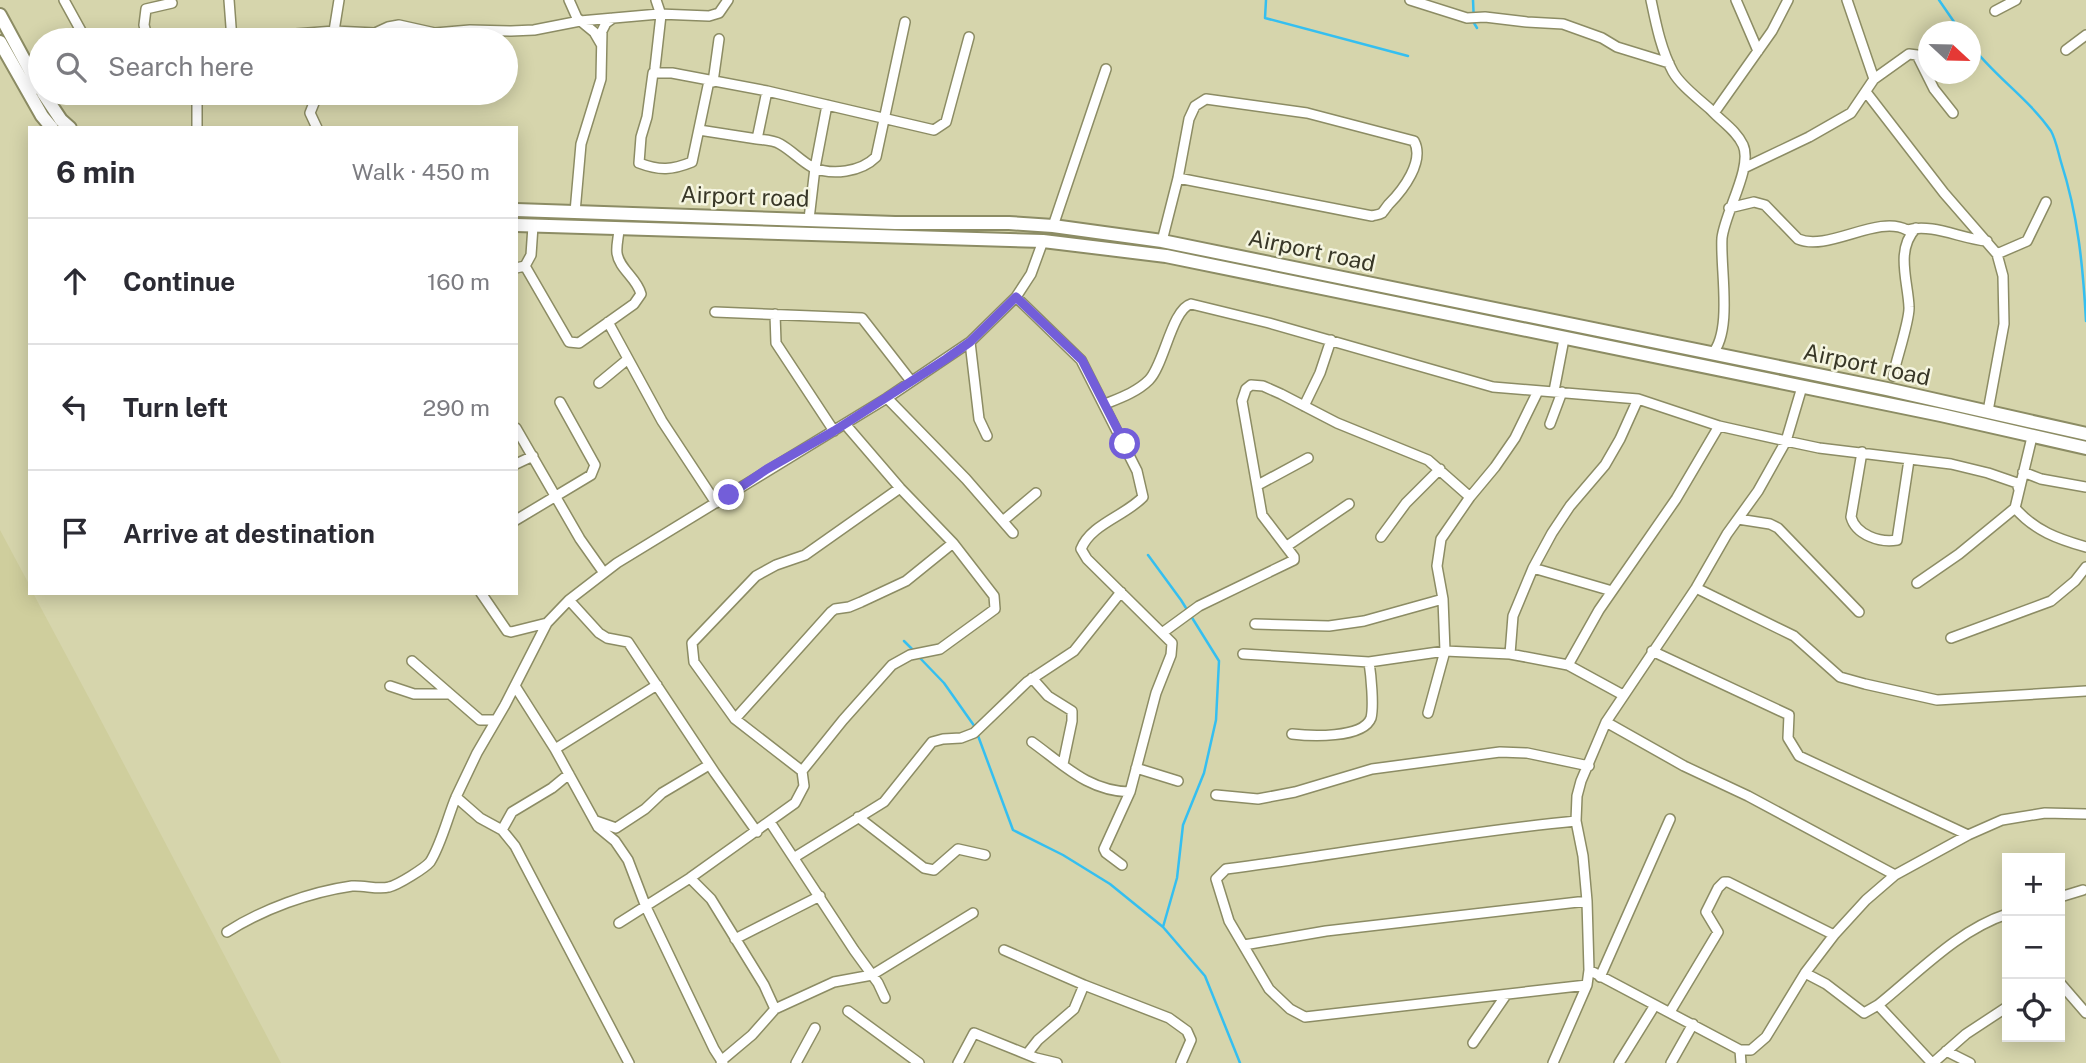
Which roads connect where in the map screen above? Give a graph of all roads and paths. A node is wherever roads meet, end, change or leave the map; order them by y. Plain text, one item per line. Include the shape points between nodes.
1 (64, 0) edge
2 (229, 0) edge
3 (339, 0) edge
4 (569, 0) edge
5 (656, 0) edge
6 (728, 0) edge
7 (1410, 0) edge
8 (1651, 0) edge
9 (1736, 0) edge
10 (1788, 0) edge
11 (1847, 0) edge
12 (2016, 0) edge
13 (172, 3) dead end
14 (1995, 11) dead end
15 (661, 15) junction
16 (1, 17) edge
17 (613, 18) junction
18 (580, 21) junction
19 (905, 22) dead end
20 (79, 28) edge
21 (145, 28) edge
22 (231, 28) edge
23 (334, 28) edge
24 (386, 28) edge
25 (412, 28) edge
26 (518, 31) edge
27 (969, 37) dead end
28 (719, 39) dead end
29 (0, 41) edge
30 (2084, 41) edge
31 (603, 49) junction
32 (2066, 50) dead end
33 (1758, 51) junction
34 (1669, 63) junction
35 (28, 66) edge
36 (1106, 69) dead end
37 (660, 72) junction
38 (1874, 79) junction
39 (711, 81) junction
40 (767, 91) junction
41 (28, 92) edge
42 (1866, 92) junction
43 (35, 105) edge
44 (51, 105) edge
45 (198, 105) edge
46 (313, 105) edge
47 (827, 105) junction
48 (1714, 113) junction
49 (1953, 114) dead end
50 (884, 118) junction
51 (50, 126) edge
52 (68, 126) edge
53 (197, 126) edge
54 (316, 126) edge
55 (699, 130) junction
56 (757, 139) junction
57 (815, 168) junction
58 (1744, 169) junction
59 (1178, 178) junction
60 (2046, 202) dead end
61 (1729, 208) junction
62 (518, 210) edge
63 (575, 212) junction
64 (809, 219) junction
65 (895, 223) junction
66 (518, 225) edge
67 (534, 226) junction
68 (1054, 226) junction
69 (619, 228) junction
70 (1916, 228) junction
71 (894, 236) junction
72 (1043, 241) junction
73 (1162, 241) junction
74 (1987, 241) junction
75 (1997, 254) junction
76 (521, 267) edge
77 (1394, 296) junction
78 (1016, 297) junction
79 (715, 312) dead end
80 (775, 314) junction
81 (608, 323) junction
82 (1564, 339) junction
83 (1331, 341) junction
84 (970, 342) junction
85 (1712, 354) junction
86 (628, 359) junction
87 (1893, 376) dead end
88 (911, 381) junction
89 (599, 383) dead end
90 (1802, 387) junction
91 (1538, 391) junction
92 (1558, 391) junction
93 (1917, 396) junction
94 (887, 398) junction
95 (1638, 399) junction
96 (560, 402) dead end
97 (1105, 404) junction
98 (1304, 406) junction
99 (1914, 410) junction
100 (1988, 411) junction
101 (845, 424) junction
102 (1550, 424) dead end
103 (1719, 426) junction
104 (518, 431) edge
105 (834, 431) junction
106 (2086, 434) edge
107 (987, 436) dead end
108 (2032, 437) junction
109 (1786, 441) junction
110 (2086, 448) edge
111 (1862, 452) junction
112 (533, 456) junction
113 (1308, 458) dead end
114 (1909, 460) junction
115 (518, 463) edge
116 (1440, 469) junction
117 (2023, 472) junction
118 (1258, 485) junction
119 (2086, 487) edge
120 (900, 488) junction
121 (2019, 490) junction
122 (1036, 493) dead end
123 (554, 497) junction
124 (1470, 497) junction
125 (716, 502) junction
126 (1349, 504) dead end
127 (2015, 508) junction
128 (518, 519) edge
129 (1738, 519) junction
130 (1004, 520) junction
131 (1013, 533) dead end
132 (1381, 537) dead end
133 (953, 543) junction
134 (1287, 546) junction
135 (2086, 547) edge
136 (2086, 567) edge
137 (1533, 568) junction
138 (604, 573) junction
139 (1917, 583) dead end
140 (1696, 588) junction
141 (1612, 591) junction
142 (1121, 592) junction
143 (482, 595) edge
144 (1443, 599) junction
145 (569, 600) junction
146 (1858, 612) dead end
147 (547, 623) junction
148 (1255, 624) dead end
149 (1162, 634) junction
150 (1951, 638) dead end
151 (1445, 651) junction
152 (1652, 651) junction
153 (1243, 654) dead end
154 (1510, 654) junction
155 (412, 661) dead end
156 (1369, 662) junction
157 (1568, 666) junction
158 (1032, 678) junction
159 (657, 685) junction
160 (390, 686) dead end
161 (515, 686) junction
162 (2086, 691) edge
163 (448, 694) junction
164 (1623, 695) junction
165 (505, 705) junction
166 (526, 706) junction
167 (1429, 713) dead end
168 (735, 719) junction
169 (495, 720) junction
170 (1606, 722) junction
171 (1292, 734) dead end
172 (1032, 742) dead end
173 (555, 749) junction
174 (1063, 764) junction
175 (709, 765) junction
176 (1589, 766) junction
177 (1136, 768) junction
178 (802, 771) junction
179 (569, 774) junction
180 (1178, 781) dead end
181 (1130, 792) junction
182 (1216, 795) dead end
183 (456, 797) junction
184 (2086, 814) edge
185 (858, 817) junction
186 (1670, 819) dead end
187 (594, 821) junction
188 (1576, 821) junction
189 (770, 822) junction
190 (502, 830) junction
191 (757, 832) junction
192 (1968, 835) junction
193 (985, 855) dead end
194 (794, 857) junction
195 (1122, 865) dead end
196 (1895, 875) junction
197 (690, 878) junction
198 (2083, 890) dead end
199 (2065, 895) edge
200 (820, 896) junction
201 (1587, 901) junction
202 (646, 907) junction
203 (973, 913) dead end
204 (2002, 916) edge
205 (619, 923) dead end
206 (227, 932) dead end
207 (1834, 935) junction
208 (735, 939) junction
209 (1244, 945) junction
210 (1004, 950) dead end
211 (1589, 970) junction
212 (1805, 973) junction
213 (872, 975) junction
214 (1600, 977) junction
215 (1084, 985) junction
216 (1587, 985) junction
217 (2065, 989) edge
218 (1506, 995) junction
219 (885, 998) dead end
220 (1655, 1005) junction
221 (1878, 1005) junction
222 (775, 1009) junction
223 (2002, 1010) edge
224 (848, 1011) dead end
225 (1670, 1012) junction
226 (2086, 1013) edge
227 (1693, 1024) junction
228 (816, 1028) dead end
229 (1473, 1043) dead end
230 (1740, 1050) junction
231 (1946, 1051) junction
232 (1027, 1054) junction
233 (722, 1062) edge
234 (629, 1063) edge
235 (796, 1063) edge
236 (919, 1063) edge
237 (958, 1063) edge
238 (1057, 1063) edge
239 (1181, 1063) edge
240 (1553, 1063) edge
241 (1619, 1063) edge
242 (1671, 1063) edge
243 (1741, 1063) edge
244 (1932, 1063) edge
245 (1970, 1063) edge

1 - 20 street
2 - 22 street
3 - 23 street
4 - 18 street
5 - 15 street
6 - 15 street via 719,13 709,16
7 - 34 street via 1467,18 1563,24
8 - 34 street
9 - 33 street
10 - 33 street
11 - 38 street
12 - 14 street
13 - 21 street via 146,9
15 - 17 street
15 - 37 street via 655,68
16 - 35 main road
17 - 18 street
17 - 31 street via 602,31
18 - 26 street
18 - 31 street via 594,32
19 - 50 street
24 - 25 street
27 - 50 street via 946,122 934,130
28 - 39 street
29 - 41 main road
30 - 32 street
31 - 63 street via 599,88 581,144
33 - 48 street
34 - 48 street
36 - 68 street
37 - 39 street
37 - 55 street via 653,73 639,163 674,169 692,162
38 - 42 street
38 - 49 street via 1909,54 1917,55
39 - 40 street
39 - 55 street
40 - 47 street
40 - 56 street
42 - 58 street via 1851,113
42 - 74 street
43 - 51 main road
44 - 52 main road
45 - 53 street
46 - 54 street via 310,113
47 - 50 street
47 - 57 street
48 - 58 street via 1743,144 1747,155
50 - 57 street via 876,157 867,166 858,170
55 - 56 street
56 - 57 street via 780,144
57 - 64 street
58 - 61 street
59 - 59 street via 1189,119 1195,106 1206,99 1307,113 1414,141 1417,147 1412,173 1396,199 1372,216
59 - 73 street
60 - 75 street via 2027,241
61 - 70 street via 1754,202 1765,205 1805,242 1863,229
61 - 85 street via 1722,235 1721,336
62 - 63 main road, Airport road
63 - 64 main road, Airport road
64 - 65 main road, Airport road
65 - 68 main road, Airport road
65 - 71 main road
66 - 67 main road, Airport road
67 - 69 main road, Airport road
67 - 76 street via 531,255
68 - 73 main road, Airport road
69 - 71 main road, Airport road
69 - 81 street via 617,254 641,294
70 - 74 street
70 - 87 street via 1904,259 1909,307
71 - 72 main road, Airport road
72 - 77 main road, Airport road via 1166,256
72 - 78 street via 1031,274
73 - 77 main road, Airport road
74 - 75 street
75 - 100 street via 2003,276 2004,324
76 - 81 street via 569,342 579,343
77 - 82 main road, Airport road
77 - 85 main road, Airport road
78 - 84 street
78 - 97 street via 1082,360
79 - 80 street
80 - 88 street via 862,318
80 - 105 street via 776,343
81 - 86 street
82 - 90 main road, Airport road
82 - 92 street
83 - 91 street via 1493,387
83 - 97 street via 1186,305 1150,379
83 - 98 street
84 - 88 street
84 - 107 street via 979,419
85 - 93 main road, Airport road
86 - 89 street
86 - 125 street via 662,421
88 - 94 street
90 - 99 main road, Airport road
90 - 109 street
91 - 92 street
91 - 124 street via 1515,438
92 - 95 street
92 - 102 street
93 - 99 main road
93 - 100 main road, Airport road
94 - 101 street
94 - 130 street
95 - 103 street
95 - 137 street via 1605,465 1570,506
96 - 123 street via 595,469
97 - 142 street via 1137,471 1143,497 1090,535 1080,549
98 - 116 street
98 - 118 street via 1263,386 1246,389 1242,401
99 - 108 main road, Airport road
100 - 106 main road, Airport road
101 - 105 street
101 - 120 street
103 - 109 street
103 - 141 street via 1676,499
104 - 112 street
105 - 125 street
108 - 110 main road, Airport road
108 - 117 street
109 - 111 street
109 - 129 street
111 - 114 street
111 - 114 street via 1853,526 1890,541 1898,540
112 - 115 street
112 - 123 street
113 - 118 street
114 - 121 street via 1988,473 2017,483
116 - 124 street
116 - 132 street
117 - 119 street
117 - 121 street
118 - 134 street via 1262,515
120 - 133 street
120 - 168 street via 806,555 755,576 691,643 694,662
121 - 127 street
122 - 130 street
123 - 128 street
123 - 138 street
124 - 144 street via 1441,539 1437,566
125 - 138 street
126 - 134 street
127 - 135 street via 2027,522 2052,537
127 - 139 street
129 - 140 street
129 - 146 street via 1777,528
130 - 131 street
133 - 168 street via 906,581 835,609
133 - 178 street via 995,596 995,609 940,649 892,664
134 - 149 street via 1294,560 1199,606
136 - 150 street via 2052,601
137 - 141 street
137 - 154 street via 1513,616
138 - 145 street
140 - 152 street
140 - 162 street via 1794,636 1840,677 1864,684 1937,700
141 - 157 street
142 - 149 street
142 - 158 street via 1074,651
143 - 147 street via 507,631
144 - 148 street via 1329,626
144 - 151 street
145 - 147 street
145 - 159 street via 598,633 628,642
147 - 161 street
149 - 177 street via 1172,643 1171,655
151 - 154 street
151 - 156 street
151 - 167 street
152 - 164 street
152 - 192 street via 1789,715 1788,738 1800,757
153 - 156 street
154 - 157 street
155 - 163 street
156 - 171 street via 1369,721 1332,736
157 - 164 street
158 - 174 street via 1048,696 1072,710
158 - 185 street via 974,733 932,742 884,802
159 - 173 street
159 - 175 street
160 - 163 street via 414,694
161 - 165 street
161 - 166 street
163 - 169 street via 480,720
164 - 170 street
165 - 166 street
165 - 169 street
166 - 173 street
168 - 178 street
169 - 183 street
170 - 176 street
170 - 196 street
172 - 174 street
173 - 179 street
174 - 181 street via 1096,786
175 - 187 street via 616,828
175 - 191 street
176 - 182 street via 1500,752 1372,769 1258,799
176 - 188 street via 1577,796
177 - 180 street
177 - 181 street
178 - 189 street via 804,786 799,797
179 - 187 street
179 - 190 street via 512,812
181 - 195 street via 1104,849
183 - 190 street
183 - 206 street via 429,864 421,870 389,887 329,890 273,908
184 - 192 street via 2045,813 2002,820
185 - 193 street via 924,868 934,870 958,849
185 - 194 street
186 - 214 street
187 - 202 street via 628,860
188 - 201 street
188 - 209 street via 1505,827 1226,869 1216,879 1228,921
189 - 191 street
189 - 194 street
190 - 234 street
191 - 197 street
192 - 196 street
194 - 200 street
196 - 207 street
197 - 202 street
197 - 208 street via 711,899
198 - 199 street
200 - 208 street
200 - 213 street
201 - 209 street
201 - 211 street
202 - 205 street
202 - 233 street
203 - 213 street
204 - 221 street via 1963,936
207 - 212 street
207 - 225 street via 1724,881 1706,912 1718,932
208 - 222 street
209 - 218 street via 1269,989 1305,1017
210 - 215 street
211 - 214 street
211 - 216 street
212 - 221 street via 1864,1013
212 - 230 street via 1766,1037 1751,1050
213 - 219 street
213 - 222 street via 834,982
214 - 220 street
215 - 232 street via 1074,1009
215 - 239 street via 1169,1018 1187,1031 1191,1040
216 - 218 street
216 - 240 street
217 - 226 street
218 - 229 street
220 - 225 street
220 - 241 street
221 - 244 street
222 - 233 street
223 - 231 street
224 - 236 street
225 - 227 street
227 - 230 street
227 - 242 street
228 - 235 street
230 - 243 street
231 - 244 street
231 - 245 street
232 - 237 street via 974,1033
232 - 238 street

